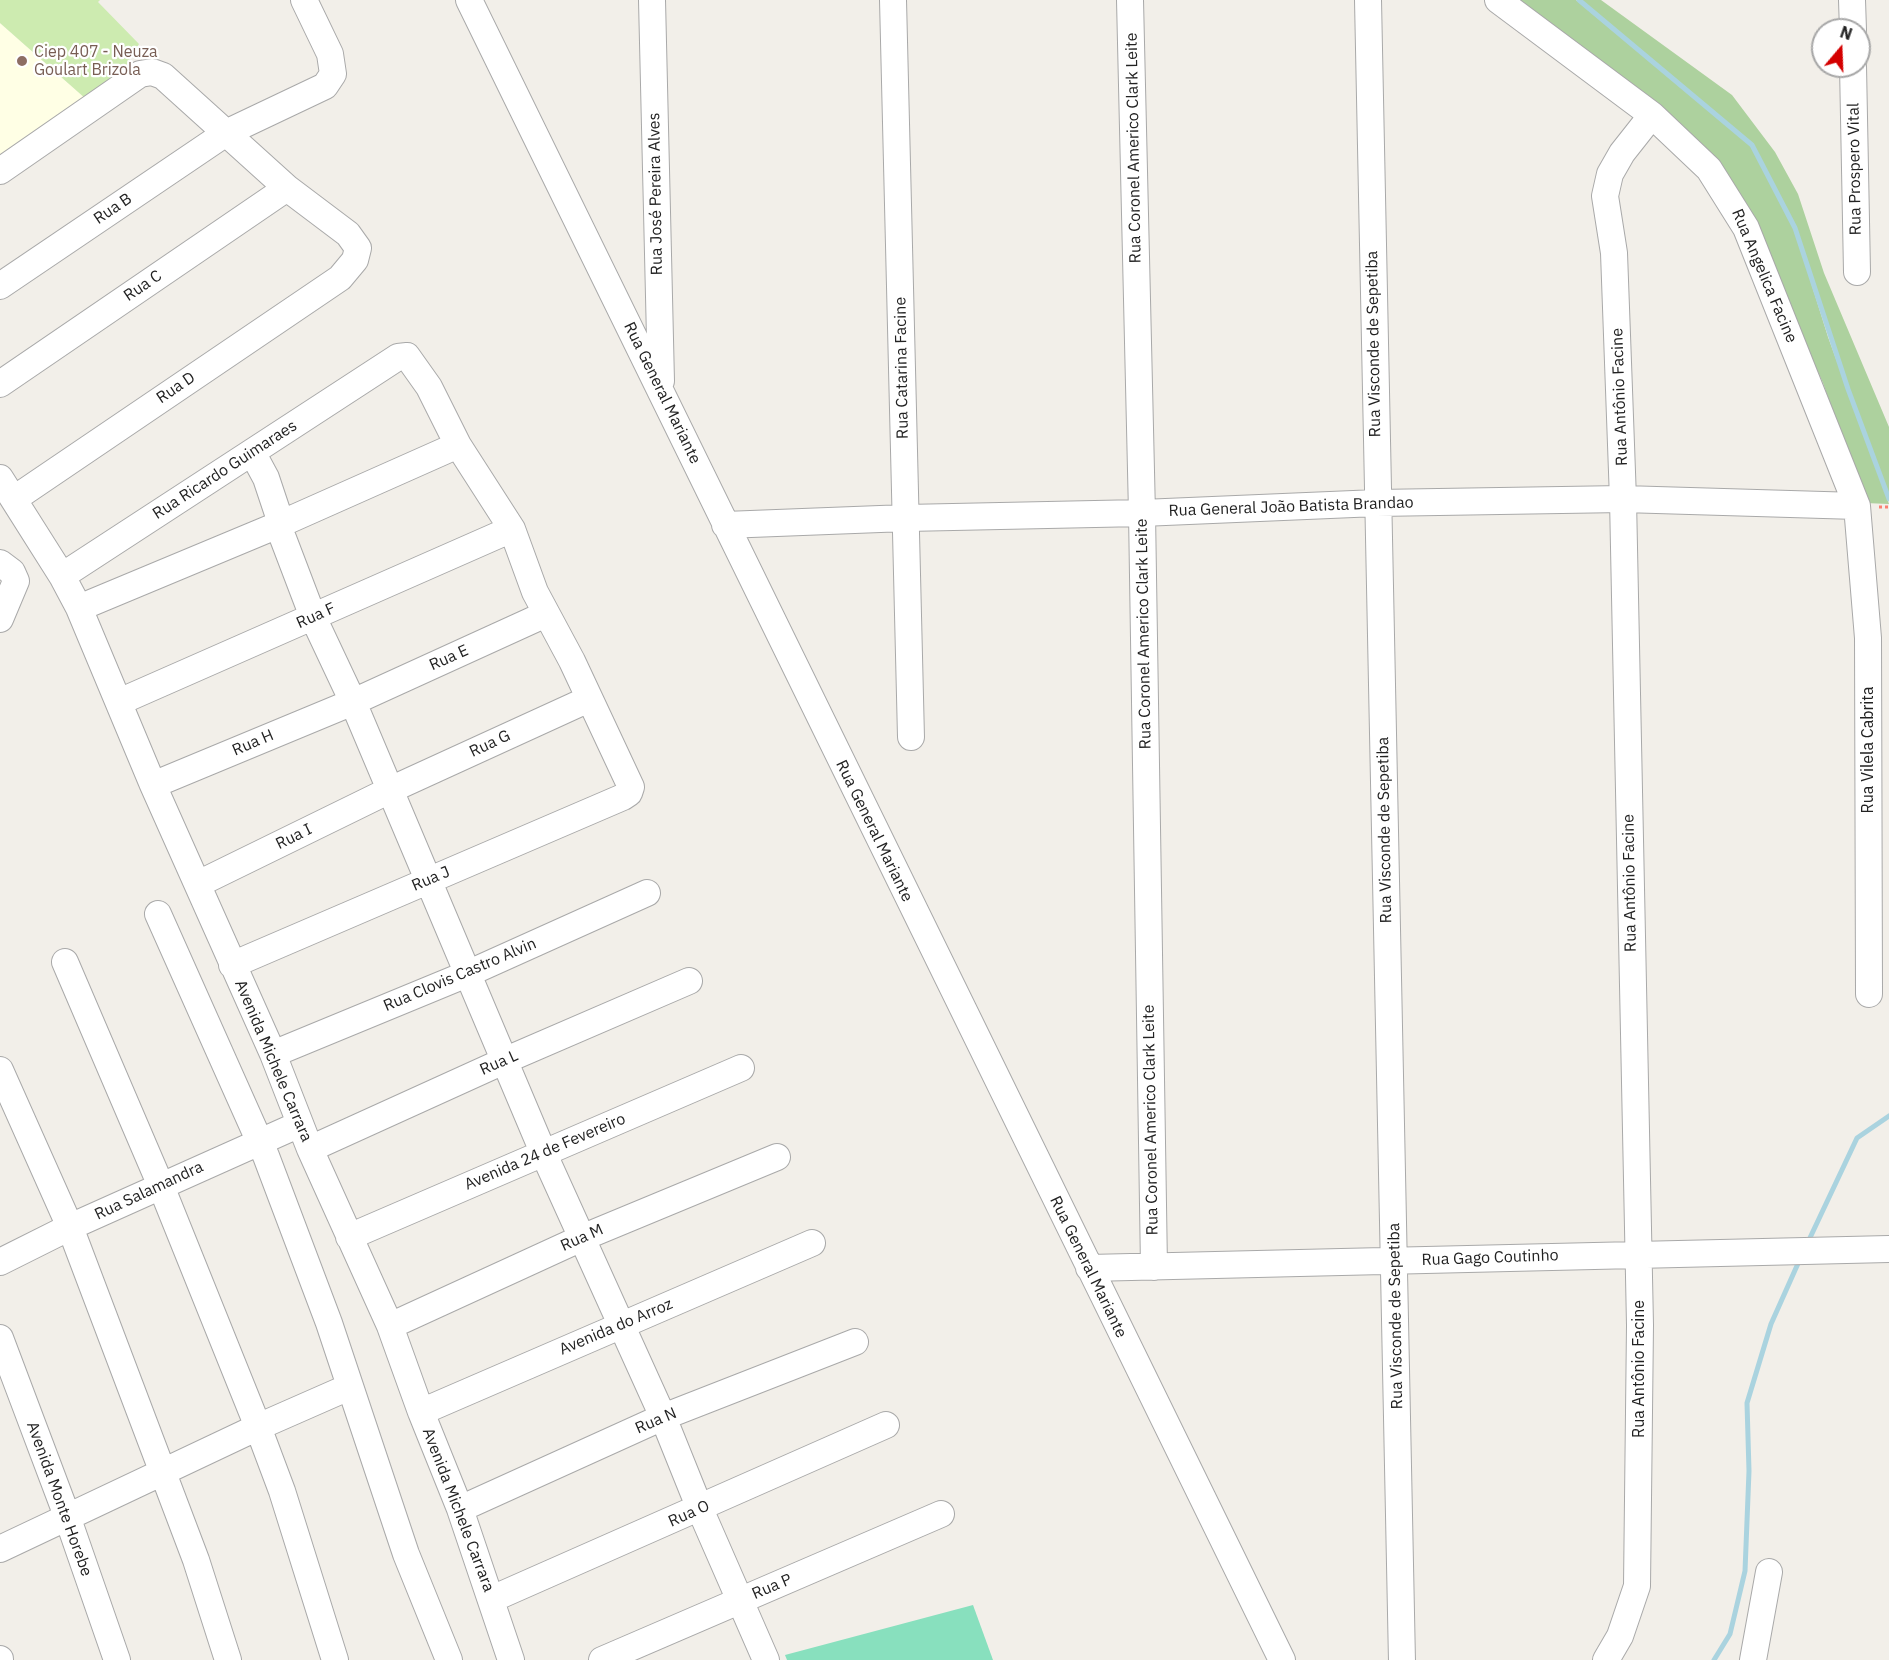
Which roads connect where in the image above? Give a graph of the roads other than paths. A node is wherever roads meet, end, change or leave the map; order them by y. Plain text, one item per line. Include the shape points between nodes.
1 (304, 0) edge
2 (469, 0) edge
3 (652, 0) edge
4 (893, 0) edge
5 (1130, 0) edge
6 (1368, 0) edge
7 (1498, 0) edge
8 (1852, 0) edge
9 (1853, 18) edge
10 (1853, 78) edge
11 (1652, 115) junction
12 (226, 133) junction
13 (0, 171) edge
14 (287, 188) junction
15 (1857, 272) dead end
16 (0, 286) edge
17 (0, 384) edge
18 (661, 389) junction
19 (458, 445) junction
20 (252, 452) junction
21 (7, 488) edge
22 (1623, 499) junction
23 (1377, 503) junction
24 (1857, 506) junction
25 (1142, 513) junction
26 (906, 518) junction
27 (278, 525) junction
28 (725, 525) junction
29 (512, 529) junction
30 (0, 563) edge
31 (62, 576) junction
32 (79, 608) junction
33 (546, 614) junction
34 (313, 616) junction
35 (0, 619) edge
36 (589, 699) junction
37 (119, 702) junction
38 (352, 702) junction
39 (911, 737) dead end
40 (153, 785) junction
41 (390, 790) junction
42 (428, 880) junction
43 (198, 884) junction
44 (646, 893) dead end
45 (158, 914) dead end
46 (65, 962) dead end
47 (232, 965) junction
48 (467, 974) junction
49 (689, 981) dead end
50 (1869, 994) dead end
51 (273, 1054) junction
52 (506, 1060) junction
53 (741, 1068) dead end
54 (0, 1070) edge
55 (300, 1124) junction
56 (257, 1142) junction
57 (310, 1149) junction
58 (543, 1152) junction
59 (777, 1157) dead end
60 (161, 1186) junction
61 (70, 1227) junction
62 (349, 1237) junction
63 (584, 1237) junction
64 (812, 1243) dead end
65 (1889, 1250) edge
66 (1637, 1254) junction
67 (1395, 1261) junction
68 (0, 1262) edge
69 (1154, 1267) junction
70 (1089, 1268) junction
71 (622, 1324) junction
72 (390, 1326) junction
73 (0, 1338) edge
74 (855, 1342) dead end
75 (350, 1388) junction
76 (421, 1412) junction
77 (663, 1417) junction
78 (886, 1425) dead end
79 (258, 1427) junction
80 (163, 1472) junction
81 (460, 1509) junction
82 (700, 1509) junction
83 (942, 1514) dead end
84 (67, 1516) junction
85 (0, 1549) edge
86 (1769, 1572) dead end
87 (492, 1599) junction
88 (740, 1601) junction
89 (117, 1660) edge
90 (228, 1660) edge
91 (335, 1660) edge
92 (449, 1660) edge
93 (512, 1660) edge
94 (602, 1660) edge
95 (766, 1660) edge
96 (1282, 1660) edge
97 (1401, 1660) edge
98 (1606, 1660) edge
99 (1753, 1660) edge

1 - 12 street, Rua B via 323,39 332,78 325,86
2 - 18 street, Rua General Mariante
3 - 18 street, Rua José Pereira Alves
4 - 26 street, Rua Catarina Facine
5 - 25 street, Rua Coronel Americo Clark Leite
6 - 23 street, Rua Visconde de Sepetiba
7 - 11 street, Rua Angelica Facine
8 - 9 street
10 - 15 street, Rua Prospero Vital
11 - 22 street, Rua Antônio Facine via 1622,153 1605,196 1614,253
11 - 24 street, Rua Angelica Facine via 1709,169 1746,228
12 - 13 street via 163,76 152,72 140,74
12 - 14 street
12 - 16 street, Rua B
14 - 17 street, Rua C
14 - 21 street, Rua D via 354,241 358,254 340,278
18 - 28 street, Rua General Mariante
19 - 20 street, Rua Ricardo Guimaraes via 429,387 411,359 402,355
19 - 27 street
19 - 29 street
20 - 27 street via 267,478
20 - 31 street, Rua Ricardo Guimaraes
21 - 31 street, Avenida Michele Carrara
22 - 23 street, Rua General João Batista Brandao
22 - 24 street, Rua General João Batista Brandao
22 - 66 street, Rua Antônio Facine
23 - 25 street, Rua General João Batista Brandao
23 - 67 street, Rua Visconde de Sepetiba
24 - 50 street, Rua Vilela Cabrita via 1868,638
25 - 26 street, Rua General João Batista Brandao
25 - 69 street, Rua Coronel Americo Clark Leite
26 - 28 street, Rua General João Batista Brandao
26 - 39 street, Rua Catarina Facine
27 - 32 street
27 - 34 street
28 - 70 street, Rua General Mariante
29 - 33 street
29 - 34 street, Rua F
30 - 35 street via 16,581
31 - 32 street, Avenida Michele Carrara
32 - 37 street, Avenida Michele Carrara
33 - 36 street
33 - 38 street, Rua E
34 - 37 street, Rua F
34 - 38 street
36 - 41 street, Rua G
36 - 42 street, Rua J via 630,787 629,794
37 - 40 street, Avenida Michele Carrara
38 - 40 street, Rua H
38 - 41 street
40 - 43 street, Avenida Michele Carrara
41 - 42 street
41 - 43 street, Rua I
42 - 47 street, Rua J
42 - 48 street
43 - 47 street, Avenida Michele Carrara
44 - 48 street, Rua Clovis Castro Alvin
45 - 56 street
46 - 60 street
47 - 51 street, Avenida Michele Carrara
48 - 51 street, Rua Clovis Castro Alvin
48 - 52 street
49 - 52 street, Rua L
51 - 55 street, Avenida Michele Carrara
52 - 57 street, Rua L
52 - 58 street
53 - 58 street, Avenida 24 de Fevereiro
54 - 61 street
55 - 56 street, Rua Salamandra
55 - 57 street, Avenida Michele Carrara
56 - 60 street, Rua Salamandra
56 - 75 street via 309,1268
57 - 62 street, Avenida Michele Carrara
58 - 62 street, Avenida 24 de Fevereiro
58 - 63 street
59 - 63 street, Rua M
60 - 61 street, Rua Salamandra
60 - 79 street
61 - 68 street, Rua Salamandra
61 - 80 street
62 - 72 street, Avenida Michele Carrara
63 - 71 street
63 - 72 street, Rua M
64 - 71 street, Avenida do Arroz
65 - 66 street, Rua Gago Coutinho
66 - 67 street, Rua Gago Coutinho
66 - 98 street, Rua Antônio Facine via 1637,1586 1620,1636
67 - 69 street, Rua Gago Coutinho
67 - 97 street, Rua Visconde de Sepetiba
69 - 70 street, Rua Gago Coutinho
70 - 96 street, Rua General Mariante
71 - 76 street, Avenida do Arroz
71 - 77 street
72 - 76 street, Avenida Michele Carrara
73 - 84 street, Avenida Monte Horebe
74 - 77 street, Rua N
75 - 79 street
75 - 92 street via 406,1554
76 - 81 street, Avenida Michele Carrara
77 - 81 street, Rua N
77 - 82 street
78 - 82 street, Rua O
79 - 80 street
79 - 91 street
80 - 84 street
80 - 90 street
81 - 87 street, Avenida Michele Carrara
82 - 87 street, Rua O
82 - 88 street
83 - 88 street, Rua P
84 - 85 street
84 - 89 street, Avenida Monte Horebe
86 - 99 street
87 - 93 street, Avenida Michele Carrara
88 - 94 street, Rua P
88 - 95 street

